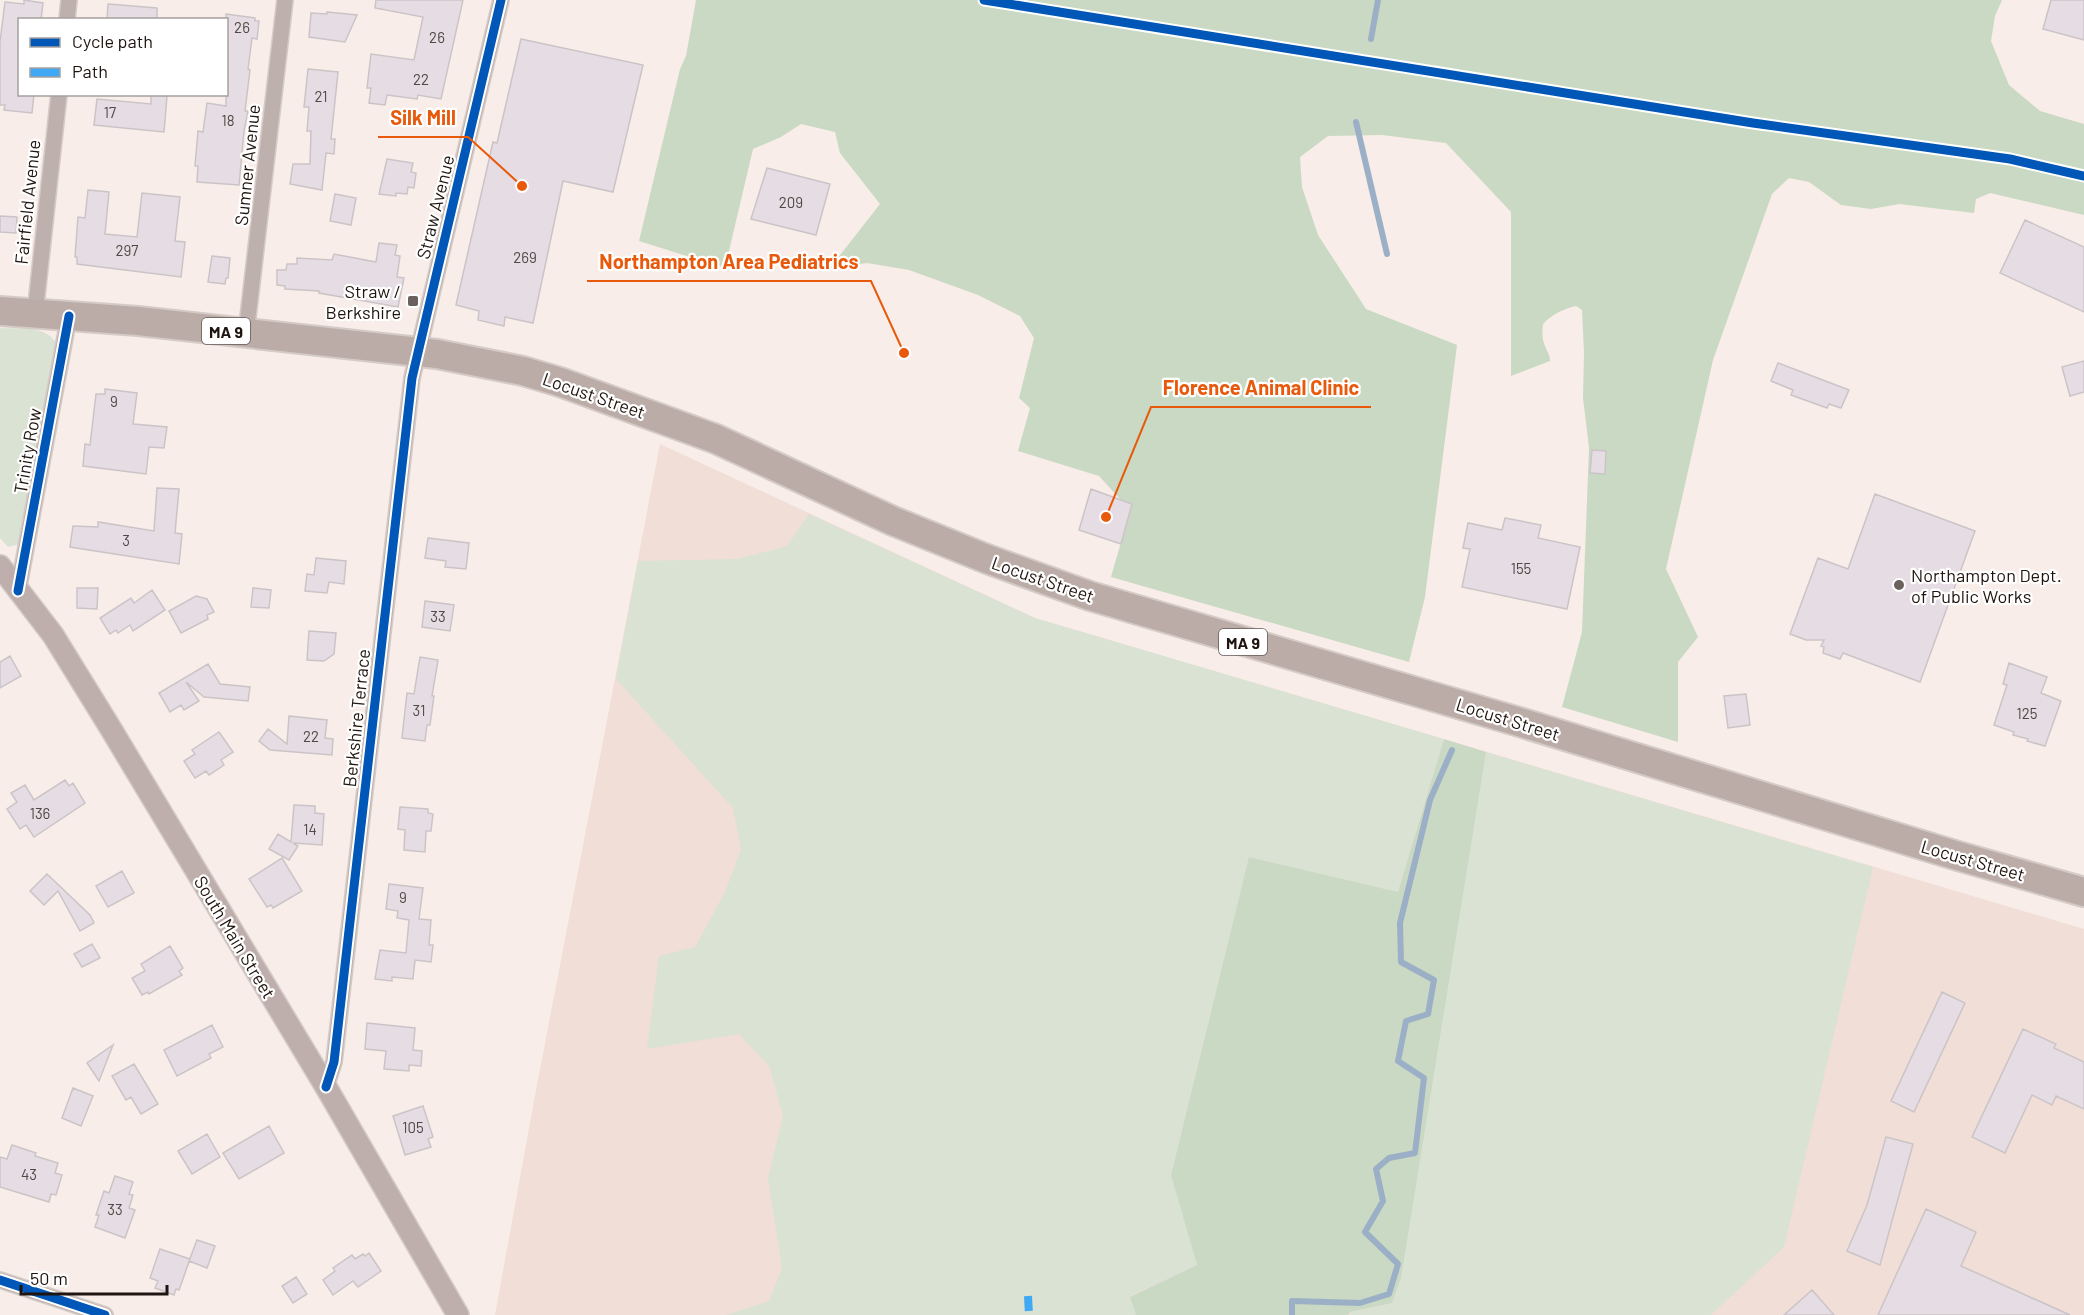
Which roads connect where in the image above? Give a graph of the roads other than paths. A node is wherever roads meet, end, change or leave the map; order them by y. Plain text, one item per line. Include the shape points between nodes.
1 (69, 0) edge
2 (285, 0) edge
3 (501, 0) edge
4 (67, 18) edge
5 (58, 96) edge
6 (0, 311) edge
7 (35, 314) junction
8 (69, 316) junction
9 (246, 334) junction
10 (417, 352) junction
11 (0, 566) edge
12 (18, 591) junction
13 (2084, 892) edge
14 (327, 1088) junction
15 (0, 1280) edge
16 (105, 1315) edge
17 (458, 1315) edge

1 - 4 street
2 - 9 street, Sumner Avenue
3 - 10 street, Straw Avenue
5 - 7 street, Fairfield Avenue
6 - 7 highway, Locust Street / MA 9
7 - 8 highway, Locust Street / MA 9
8 - 9 highway, Locust Street / MA 9
8 - 12 street, Trinity Row
9 - 10 highway, Locust Street / MA 9
10 - 13 highway, Locust Street / MA 9 via 524,371 597,394 751,454 921,533 1090,596
10 - 14 street, Berkshire Terrace via 402,453 334,1062
11 - 12 main road, South Main Street
12 - 14 main road, South Main Street via 82,682
14 - 17 main road, South Main Street
15 - 16 street

